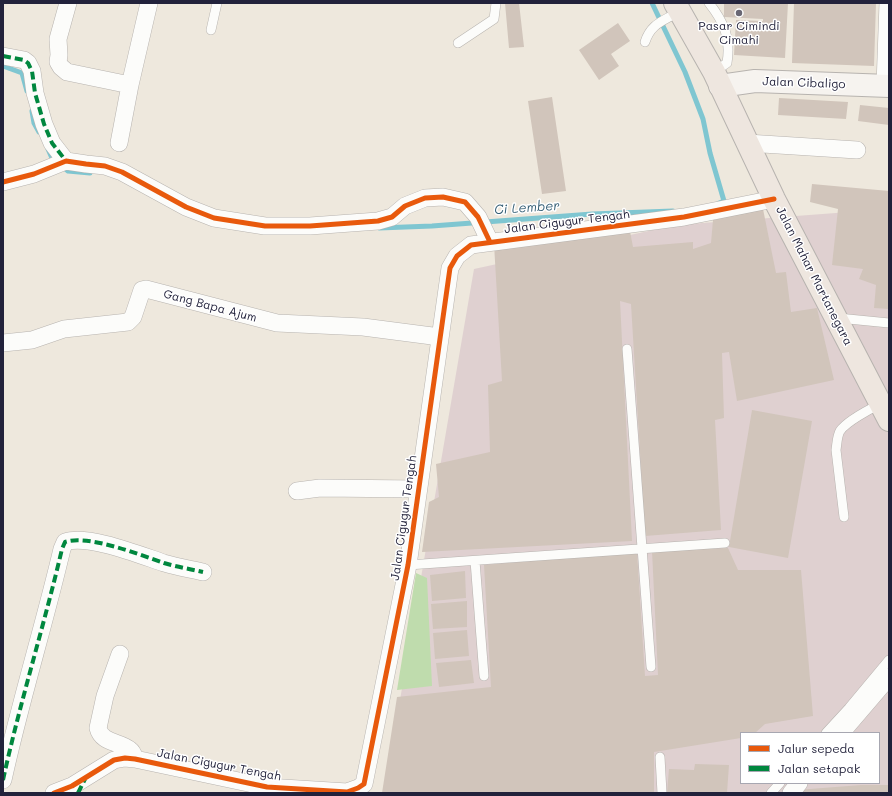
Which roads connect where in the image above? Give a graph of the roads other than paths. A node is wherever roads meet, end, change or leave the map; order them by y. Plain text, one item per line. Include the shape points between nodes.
1 (68, 3) edge
2 (149, 3) edge
3 (214, 3) edge
4 (496, 3) edge
5 (709, 3) edge
6 (888, 3) edge
7 (676, 10) edge
8 (211, 30) dead end
9 (645, 42) dead end
10 (458, 43) dead end
11 (3, 56) edge
12 (717, 79) junction
13 (130, 85) junction
14 (887, 86) edge
15 (747, 142) junction
16 (119, 143) dead end
17 (857, 150) dead end
18 (60, 164) junction
19 (3, 182) edge
20 (774, 199) junction
21 (484, 230) junction
22 (837, 318) junction
23 (889, 323) edge
24 (440, 337) junction
25 (3, 343) edge
26 (627, 349) dead end
27 (885, 412) edge
28 (418, 489) junction
29 (297, 491) dead end
30 (844, 517) dead end
31 (725, 543) dead end
32 (641, 549) junction
33 (475, 561) junction
34 (408, 565) junction
35 (203, 572) dead end
36 (120, 654) dead end
37 (889, 660) edge
38 (651, 667) dead end
39 (484, 676) dead end
40 (889, 677) edge
41 (827, 732) edge
42 (842, 732) edge
43 (660, 757) dead end
44 (135, 759) junction
45 (86, 777) junction
46 (3, 780) edge
47 (779, 784) edge
48 (798, 784) edge
49 (54, 793) edge
50 (78, 793) edge
51 (662, 793) edge
52 (771, 793) edge
53 (791, 793) edge

1 - 13 street via 58,38 58,62 61,67 67,72
2 - 13 street
3 - 8 lane
4 - 10 lane via 494,18
5 - 12 lane via 722,22 728,39 727,63
6 - 14 street
7 - 9 lane via 649,32
7 - 12 main road, Jalan Mahar Martanegara
11 - 18 street via 24,60 28,64 44,124
12 - 14 main road, Jalan Cibaligo
12 - 15 main road, Jalan Mahar Martanegara
13 - 16 street
15 - 17 street
15 - 20 main road, Jalan Mahar Martanegara
18 - 19 street
18 - 21 street via 105,166 122,172 186,207 214,218 265,226 378,221 392,217 405,206 425,198 443,197 465,202
20 - 21 street, Jalan Cigugur Tengah via 684,217
20 - 22 main road, Jalan Mahar Martanegara
21 - 24 street, Jalan Cigugur Tengah via 457,256 450,268
22 - 23 lane
22 - 27 main road, Jalan Mahar Martanegara
24 - 25 street, Gang Bapa Ajum via 362,327 277,323 146,289 142,290 133,317 128,322 64,329 32,340
24 - 28 street, Jalan Cigugur Tengah
26 - 32 lane
27 - 30 lane via 859,416 840,430 836,450
28 - 29 street via 320,488
28 - 34 street, Jalan Cigugur Tengah
31 - 32 lane
32 - 33 lane
32 - 38 lane
33 - 34 lane
33 - 39 lane
34 - 44 street, Jalan Cigugur Tengah via 364,784 347,792 267,787
35 - 46 street via 166,564 103,543 71,540 65,542 25,686
36 - 44 street via 105,696 98,728 104,738 130,750
37 - 41 lane
40 - 42 street
43 - 51 lane
44 - 45 street, Jalan Cigugur Tengah via 114,760
45 - 49 street, Jalan Cigugur Tengah
45 - 50 street
47 - 52 lane
48 - 53 street

